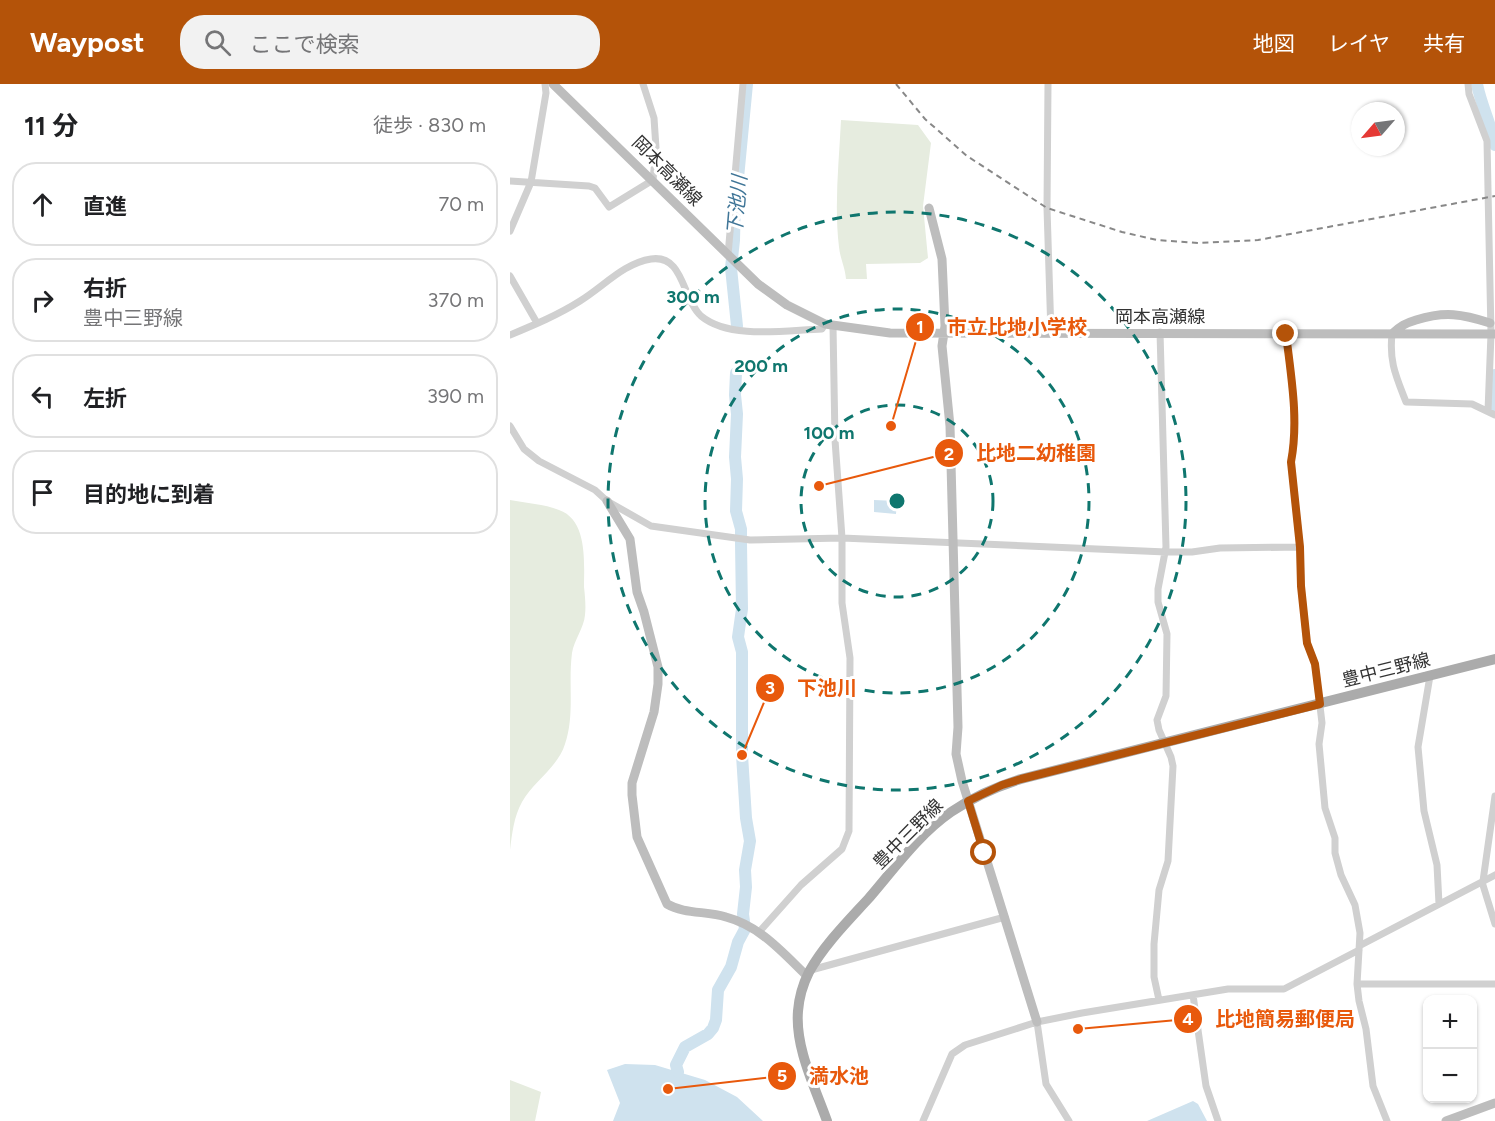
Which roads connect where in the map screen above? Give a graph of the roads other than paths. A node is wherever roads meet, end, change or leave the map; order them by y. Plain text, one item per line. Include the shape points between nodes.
1 (545, 84) edge
2 (553, 84) edge
3 (643, 84) edge
4 (742, 84) edge
5 (1048, 84) edge
6 (1468, 84) edge
7 (653, 180) junction
8 (510, 181) edge
9 (531, 182) junction
10 (929, 208) dead end
11 (510, 231) edge
12 (731, 259) junction
13 (510, 276) edge
14 (1490, 322) junction
15 (537, 323) junction
16 (829, 325) junction
17 (1160, 332) junction
18 (943, 334) junction
19 (1051, 334) junction
20 (1286, 334) junction
21 (1392, 334) junction
22 (1493, 334) edge
23 (510, 335) edge
24 (1488, 411) junction
25 (1495, 415) edge
26 (510, 426) edge
27 (607, 501) junction
28 (842, 538) junction
29 (953, 543) junction
30 (1300, 547) junction
31 (1166, 552) junction
32 (1495, 659) edge
33 (1430, 676) junction
34 (1320, 704) junction
35 (1164, 743) junction
36 (1495, 796) edge
37 (968, 801) junction
38 (1495, 875) edge
39 (1483, 882) junction
40 (1440, 904) junction
41 (1005, 917) junction
42 (1495, 924) edge
43 (759, 932) junction
44 (1360, 948) junction
45 (808, 973) junction
46 (1358, 984) junction
47 (1495, 984) edge
48 (1193, 995) junction
49 (1159, 1000) junction
50 (1037, 1022) junction
51 (1495, 1103) edge
52 (826, 1121) edge
53 (923, 1121) edge
54 (1069, 1121) edge
55 (1218, 1121) edge
56 (1387, 1121) edge
57 (1446, 1121) edge

1 - 9 street
2 - 7 street, 岡本高瀬線
3 - 7 street via 654,118
4 - 12 street
5 - 19 street
6 - 14 street via 1487,141
7 - 9 street via 609,207 589,186
7 - 12 street, 岡本高瀬線
8 - 9 street
9 - 11 street
10 - 18 street via 942,259
12 - 16 street, 岡本高瀬線 via 787,305
13 - 15 street
14 - 21 street, 岡本高瀬線 via 1455,313 1435,314 1400,325
14 - 22 street
15 - 16 street via 580,301 634,264 661,259 679,272 690,302 711,323 739,331 822,330
15 - 23 street
16 - 18 street, 岡本高瀬線 via 890,333
16 - 28 street
17 - 19 street, 岡本高瀬線
17 - 20 street, 岡本高瀬線
17 - 31 street
18 - 19 street, 岡本高瀬線
18 - 29 street
20 - 21 street, 岡本高瀬線
20 - 30 street via 1293,393 1291,462
21 - 22 street, 岡本高瀬線
21 - 24 street via 1392,367 1406,402 1472,404
22 - 24 street
24 - 25 street
26 - 27 street via 525,449 539,461 595,490
27 - 28 street via 660,528 750,540
27 - 43 street via 630,539 637,592 658,667 654,712 632,783 637,837 667,904 675,909 729,918
28 - 29 street
28 - 43 street via 842,603 850,658 849,831 843,849 801,885
29 - 31 street
29 - 37 street via 956,754
30 - 31 street
30 - 34 street via 1307,643 1315,664
31 - 35 street via 1158,590 1167,634 1166,696 1157,720
32 - 33 main road, 豊中三野線
33 - 34 main road, 豊中三野線
33 - 40 street via 1418,747
34 - 35 main road, 豊中三野線
34 - 44 street via 1325,808 1341,875 1355,905
35 - 37 main road, 豊中三野線 via 1021,779
35 - 49 street via 1173,766 1168,861 1159,890 1154,944
36 - 39 street
37 - 41 street
37 - 45 main road, 豊中三野線 via 925,835 832,940
38 - 39 street
39 - 40 street
39 - 42 street
40 - 44 street
41 - 45 street
41 - 50 street
43 - 45 street
44 - 46 street
44 - 48 street via 1284,989 1228,989
45 - 52 main road, 豊中三野線 via 799,1001 797,1026
46 - 47 street
46 - 56 street via 1373,1086
48 - 49 street
48 - 55 street via 1206,1086
49 - 50 street
50 - 53 street via 987,1037 952,1054
50 - 54 street via 1046,1084
51 - 57 street

